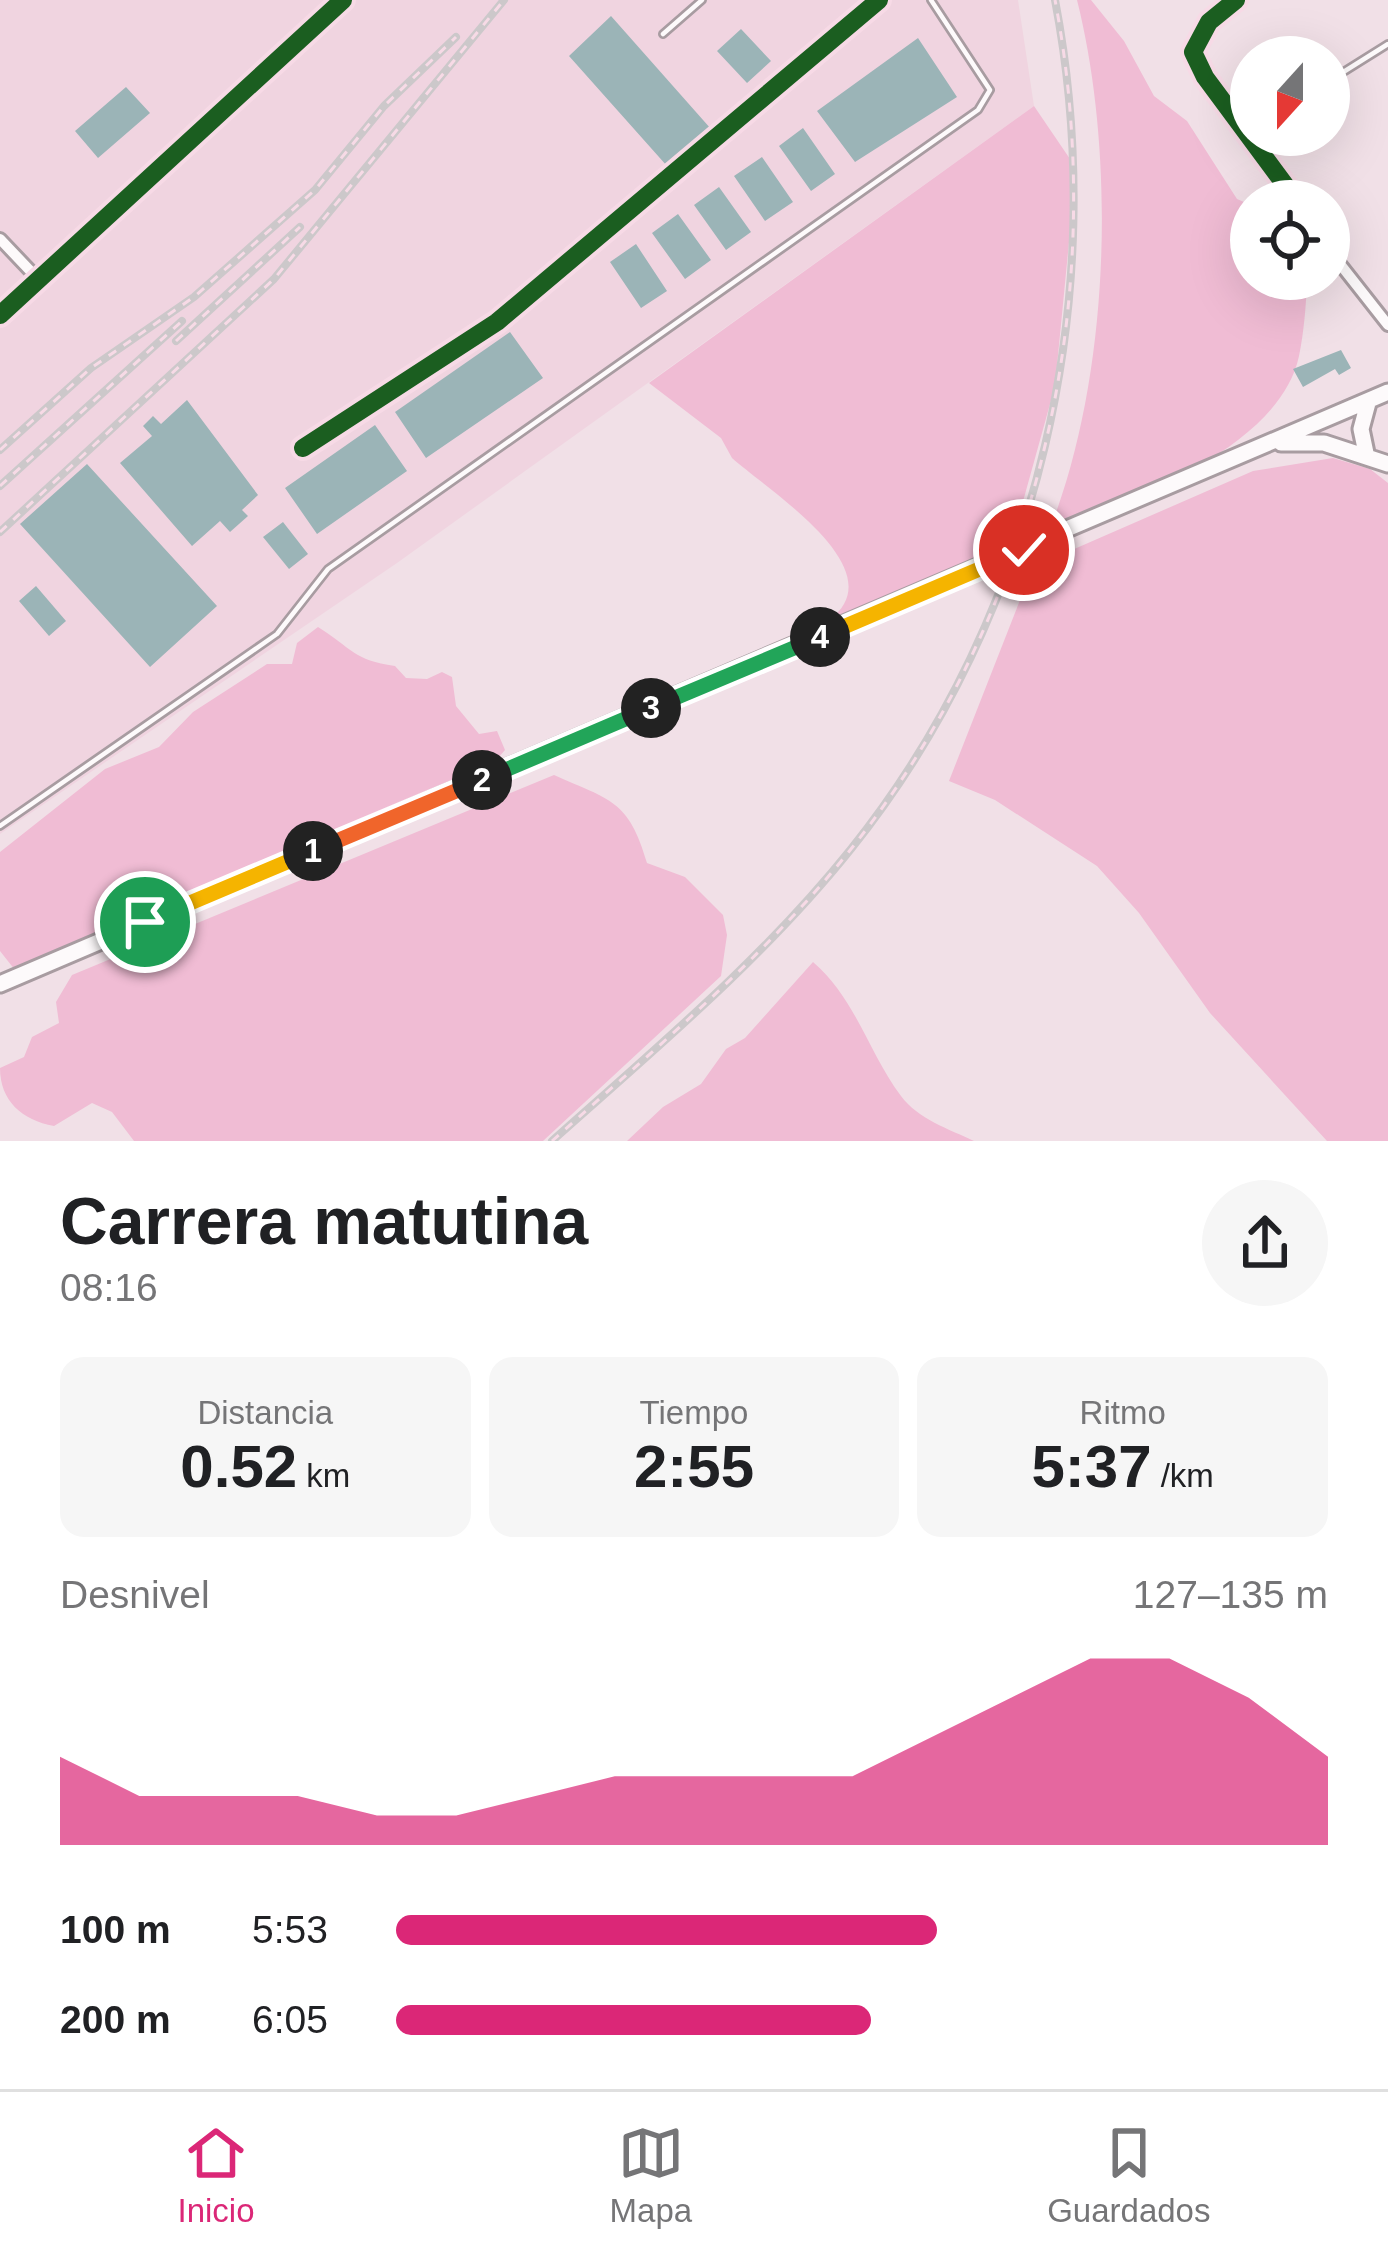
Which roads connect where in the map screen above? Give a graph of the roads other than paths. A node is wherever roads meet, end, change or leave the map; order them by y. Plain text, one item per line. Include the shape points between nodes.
1 (343, 0) edge
2 (702, 0) edge
3 (879, 0) edge
4 (931, 0) edge
5 (1236, 0) edge
6 (663, 34) dead end
7 (1388, 44) edge
8 (1350, 68) edge
9 (1230, 104) edge
10 (0, 238) edge
11 (1350, 277) edge
12 (38, 279) junction
13 (0, 314) edge
14 (1388, 326) edge
15 (1388, 392) edge
16 (1368, 403) junction
17 (1270, 443) junction
18 (303, 448) dead end
19 (1366, 453) junction
20 (1388, 464) edge
21 (0, 826) edge
22 (0, 984) edge

1 - 12 street
2 - 6 lane
3 - 18 street via 496,322
4 - 21 lane via 990,90 978,110 328,569 277,634
5 - 9 street via 1209,22 1193,52
7 - 8 lane
10 - 12 street
11 - 14 street
12 - 13 street
15 - 16 main road
16 - 17 main road
16 - 19 main road
17 - 19 main road
17 - 22 main road
19 - 20 main road

